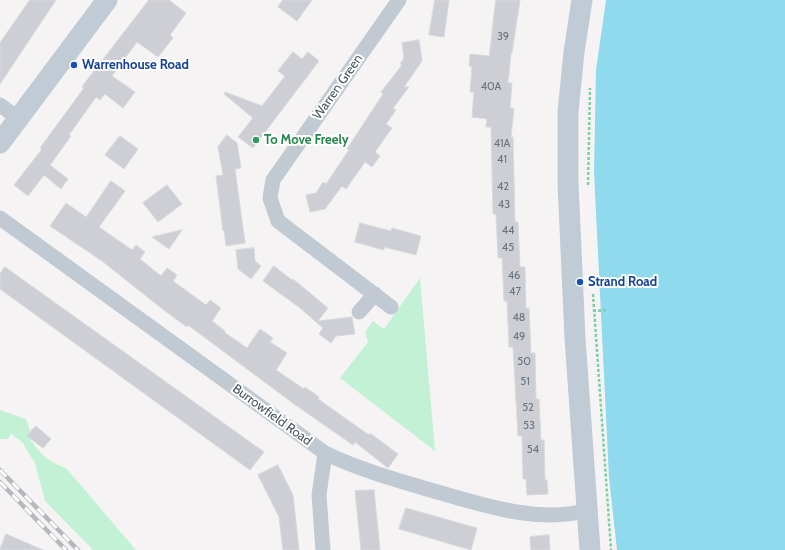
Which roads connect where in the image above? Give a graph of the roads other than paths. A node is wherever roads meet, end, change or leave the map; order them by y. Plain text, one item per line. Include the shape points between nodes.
1 (107, 0) edge
2 (399, 0) edge
3 (582, 0) edge
4 (0, 105) edge
5 (20, 119) junction
6 (0, 143) edge
7 (0, 218) edge
8 (375, 294) junction
9 (391, 307) dead end
10 (359, 312) dead end
11 (325, 453) junction
12 (586, 511) junction
13 (323, 550) edge
14 (590, 550) edge

1 - 5 main road
2 - 8 street, Warren Green via 273,180 270,198 278,221
3 - 12 main road via 568,112 568,175
4 - 5 street
5 - 6 main road
7 - 11 street, Burrowfield Road
8 - 9 street, Warren Green
8 - 10 street
11 - 12 street, Burrowfield Road via 351,466 509,512 551,516
11 - 13 street via 319,495
12 - 14 main road

